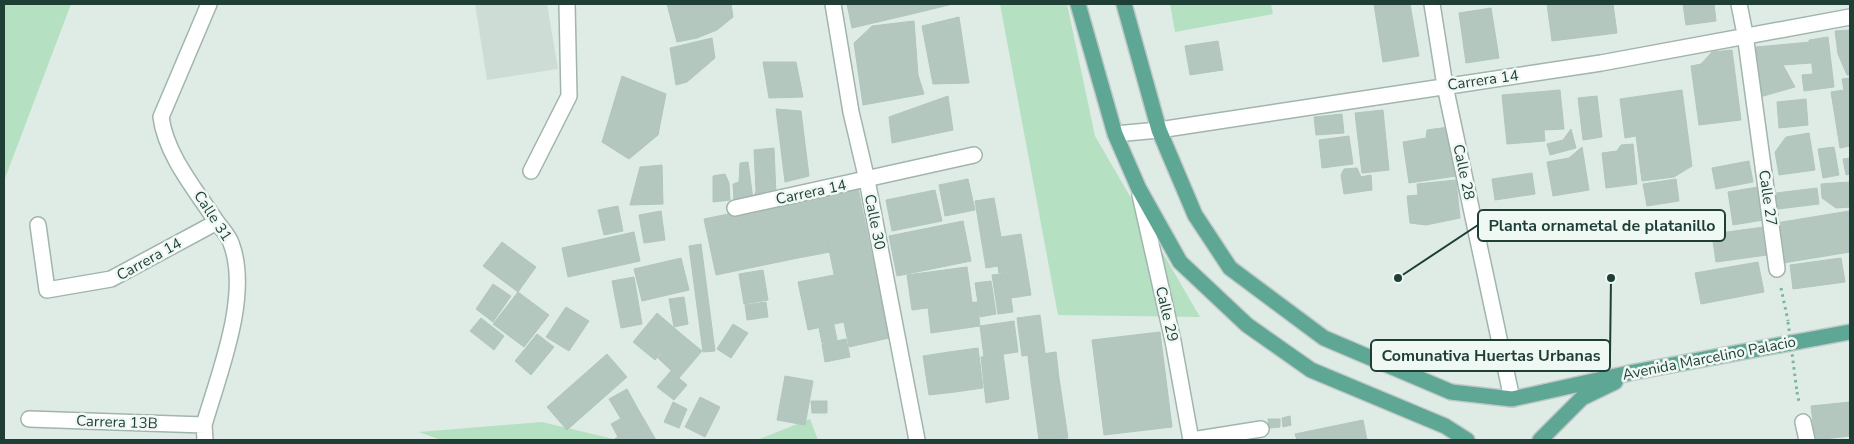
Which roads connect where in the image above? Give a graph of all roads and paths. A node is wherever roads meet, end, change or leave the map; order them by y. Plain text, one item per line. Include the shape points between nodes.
1 (209, 4) edge
2 (567, 4) edge
3 (833, 4) edge
4 (1078, 4) edge
5 (1124, 4) edge
6 (1432, 4) edge
7 (1739, 4) edge
8 (1850, 17) edge
9 (1745, 34) junction
10 (1445, 86) junction
11 (1159, 130) junction
12 (1115, 134) junction
13 (974, 155) dead end
14 (531, 171) dead end
15 (867, 180) junction
16 (1139, 189) junction
17 (734, 208) dead end
18 (217, 222) junction
19 (38, 225) dead end
20 (1778, 269) joint
21 (1850, 332) edge
22 (1634, 372) junction
23 (1797, 392) dead end
24 (1512, 399) junction
25 (29, 419) dead end
26 (1803, 422) dead end
27 (204, 425) junction
28 (1261, 428) dead end
29 (205, 440) edge
30 (917, 440) edge
31 (1191, 440) edge
32 (1467, 440) edge
33 (1540, 440) edge
34 (1806, 440) edge

1 - 18 street, Calle 31 via 161,117 164,135
2 - 14 street via 569,96
3 - 15 street, Calle 30 via 850,112
4 - 12 main road
5 - 11 main road, Avenida Marcelino Palacio
6 - 10 street, Calle 28
7 - 9 street, Calle 27
8 - 9 street, Carrera 14
9 - 10 street, Carrera 14 via 1601,63
9 - 20 street, Calle 27
10 - 11 street, Carrera 14
10 - 24 street, Calle 28
11 - 12 street, Carrera 14
11 - 24 main road, Avenida Marcelino Palacio via 1194,215 1230,268 1324,338 1451,392
12 - 16 main road
13 - 15 street, Carrera 14
15 - 17 street, Carrera 14
15 - 30 street, Calle 30
16 - 31 street, Calle 29 via 1174,341
16 - 32 main road via 1180,262 1247,324 1311,370 1445,426
18 - 19 street, Carrera 14 via 111,279 47,290
18 - 27 street, Calle 31 via 231,241 236,262 236,316
20 - 23 path, bridge
21 - 22 main road, Avenida Marcelino Palacio
22 - 24 main road, Avenida Marcelino Palacio
22 - 33 main road via 1582,398
25 - 27 street, Carrera 13B
26 - 34 street
27 - 29 street, Calle 31
28 - 31 street

